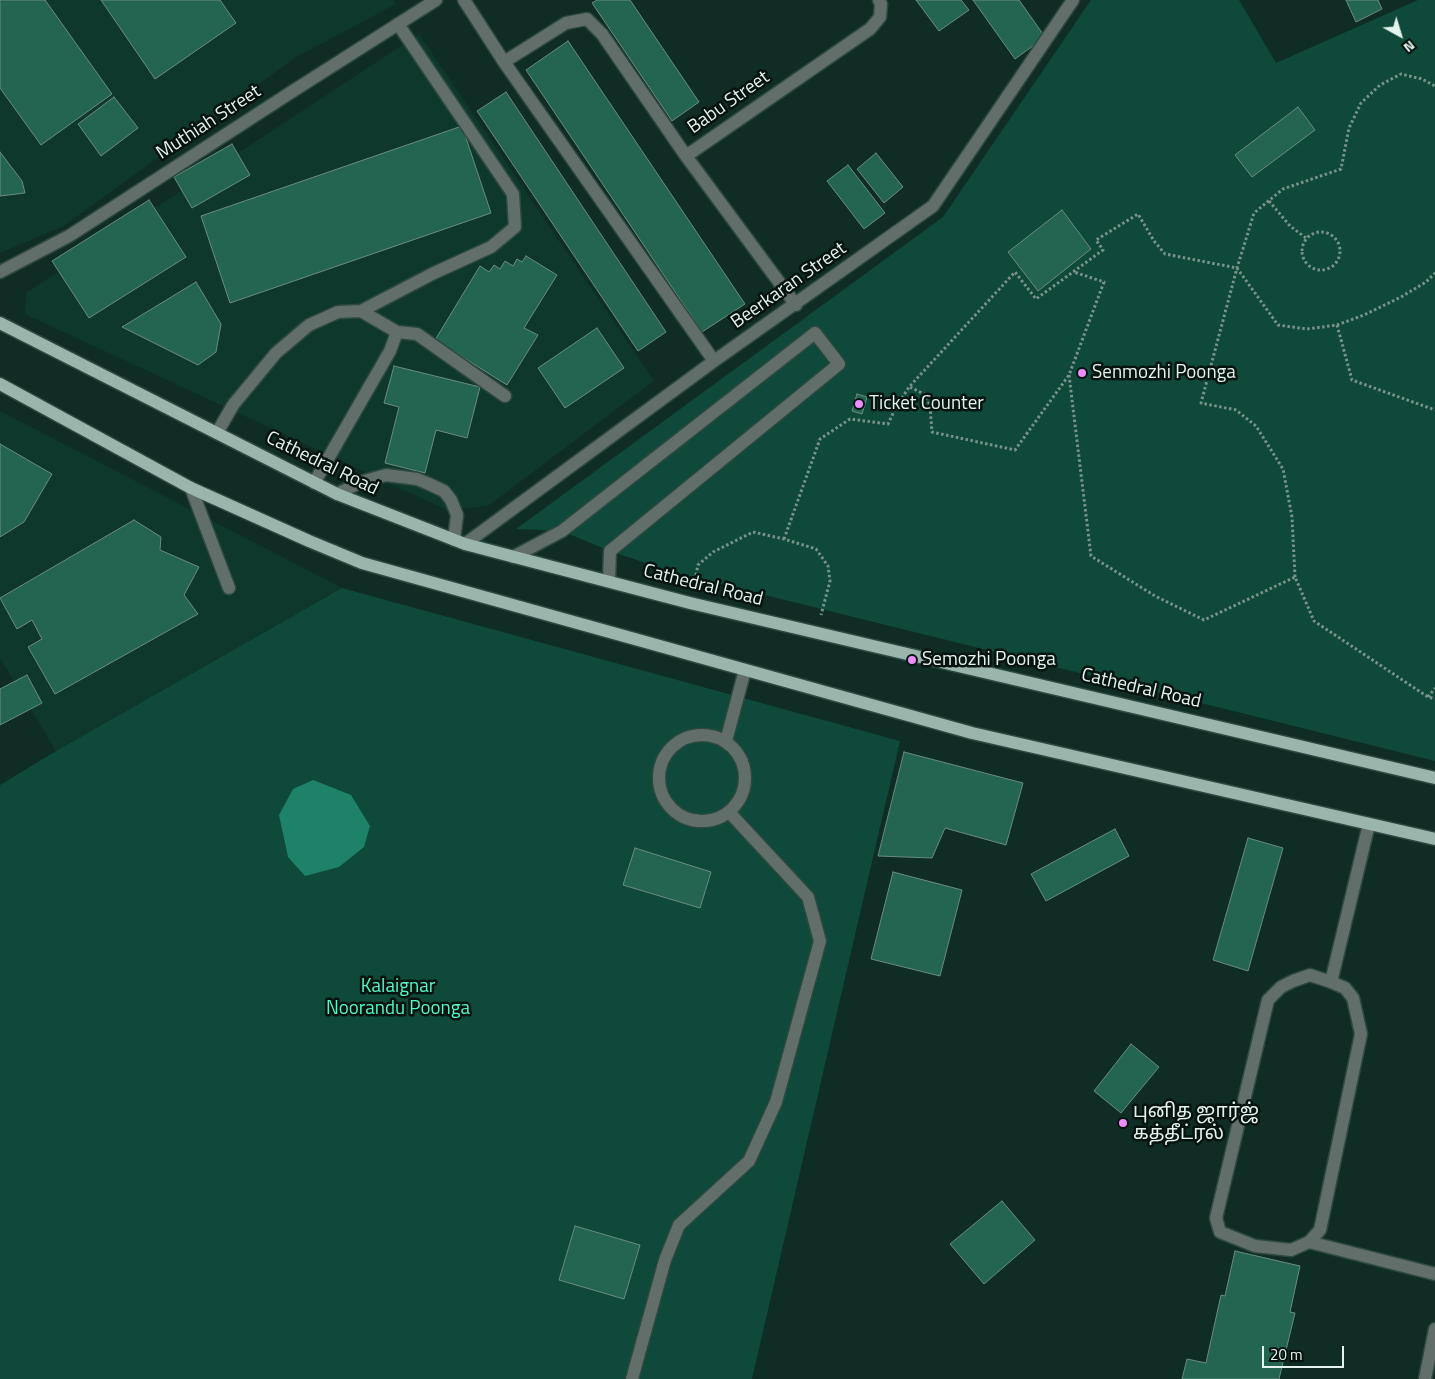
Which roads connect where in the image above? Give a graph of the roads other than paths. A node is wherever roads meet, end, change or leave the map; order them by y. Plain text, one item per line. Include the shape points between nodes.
1 (436, 0) edge
2 (464, 0) edge
3 (879, 0) edge
4 (1073, 0) edge
5 (398, 24) junction
6 (504, 62) junction
7 (686, 156) junction
8 (0, 272) edge
9 (796, 305) junction
10 (361, 311) junction
11 (0, 323) edge
12 (397, 332) junction
13 (714, 361) junction
14 (0, 384) edge
15 (505, 396) dead end
16 (218, 433) junction
17 (314, 483) junction
18 (192, 488) junction
19 (337, 494) junction
20 (459, 542) junction
21 (512, 557) junction
22 (609, 581) junction
23 (229, 588) dead end
24 (745, 670) junction
25 (726, 741) junction
26 (1435, 778) edge
27 (729, 812) junction
28 (1368, 824) junction
29 (1435, 839) edge
30 (1332, 982) junction
31 (1309, 1242) junction
32 (1435, 1274) edge
33 (1435, 1329) edge
34 (632, 1379) edge
35 (1425, 1379) edge

1 - 5 street, Muthiah Street
2 - 6 street
3 - 7 street, Babu Street via 882,4 880,17 870,29
4 - 9 street, Beerkaran Street via 933,206
5 - 8 street, Muthiah Street via 69,236
5 - 10 street via 513,194 515,227 491,247
6 - 7 street via 566,23 587,19 602,34
6 - 13 street
7 - 9 street, Babu Street
9 - 13 street, Beerkaran Street
10 - 12 street
10 - 16 street via 338,312 309,325 276,353 233,405
11 - 16 main road, Cathedral Road
12 - 15 street via 417,334
12 - 17 street via 390,351
13 - 20 street, Beerkaran Street
14 - 18 main road
16 - 17 main road, Cathedral Road
17 - 19 main road, Cathedral Road
18 - 23 street
18 - 24 main road via 362,563
19 - 20 main road, Cathedral Road
19 - 20 street via 361,482 386,475 423,482 444,491 451,500 457,515
20 - 21 main road, Cathedral Road
21 - 22 main road, Cathedral Road
21 - 22 street via 562,531 815,333 839,364 610,550
22 - 26 main road, Cathedral Road via 690,603
24 - 25 street
24 - 28 main road via 972,733
25 - 27 street via 743,762 745,775 744,789
25 - 27 street via 700,734 686,737 665,754 658,780 668,805 690,820 704,821
27 - 34 street via 808,897 820,942 776,1102 749,1161 679,1225 664,1260
28 - 29 main road
28 - 30 street
30 - 31 street via 1345,988 1353,998 1361,1034 1320,1230
30 - 31 street via 1310,976 1292,980 1268,1000 1216,1218 1220,1232 1255,1246 1291,1250
31 - 32 street
33 - 35 street

